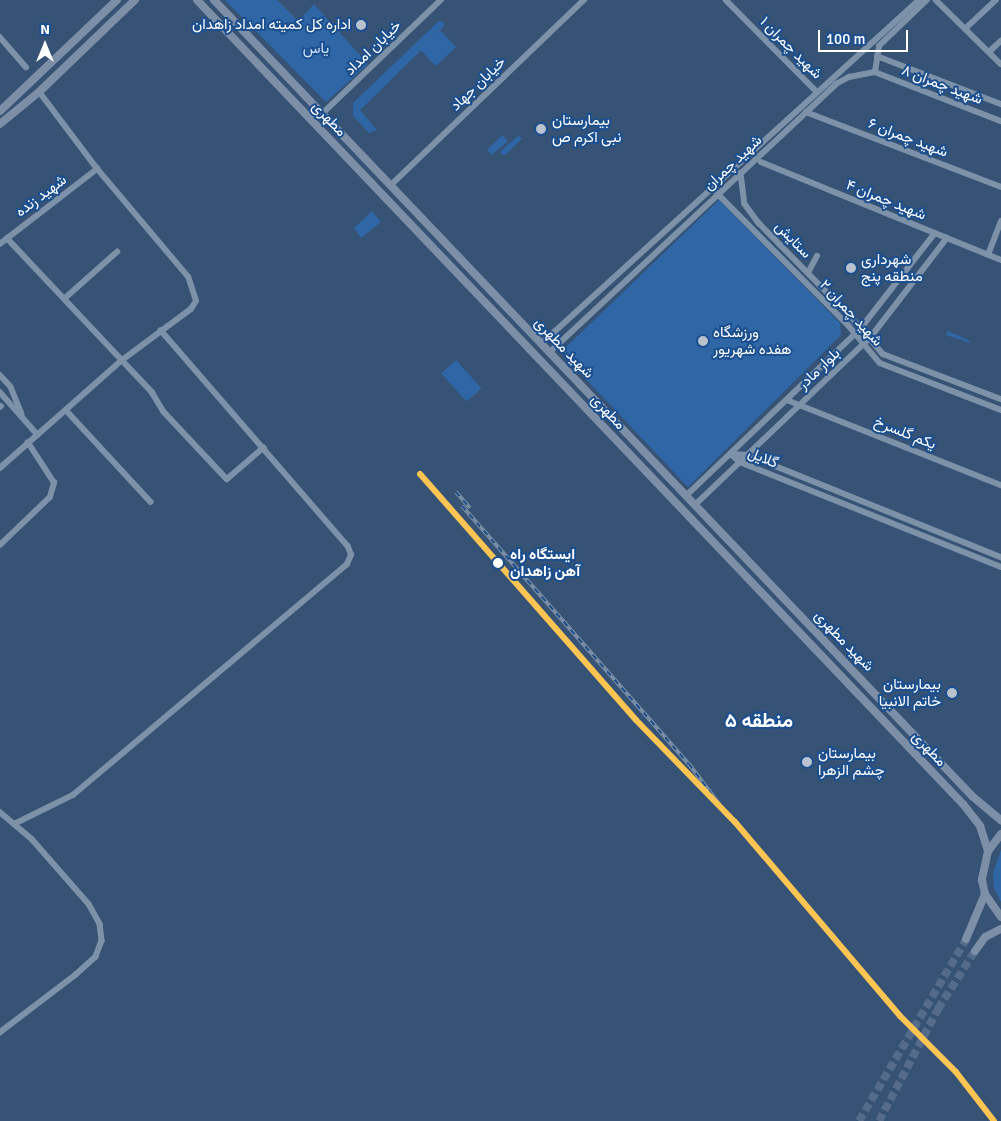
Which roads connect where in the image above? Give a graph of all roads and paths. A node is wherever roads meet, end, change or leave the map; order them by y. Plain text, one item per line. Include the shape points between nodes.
1 (117, 0) edge
2 (135, 0) edge
3 (197, 0) edge
4 (214, 0) edge
5 (440, 0) edge
6 (584, 0) edge
7 (726, 0) edge
8 (919, 0) edge
9 (927, 0) edge
10 (936, 0) edge
11 (996, 0) edge
12 (966, 29) junction
13 (0, 37) edge
14 (1001, 41) edge
15 (989, 52) junction
16 (877, 56) junction
17 (1001, 64) edge
18 (26, 67) dead end
19 (875, 72) junction
20 (39, 92) junction
21 (817, 92) junction
22 (1001, 104) edge
23 (0, 111) edge
24 (806, 112) junction
25 (321, 113) junction
26 (311, 120) junction
27 (1001, 121) edge
28 (0, 124) edge
29 (761, 162) dead end
30 (97, 169) junction
31 (741, 173) junction
32 (390, 186) junction
33 (713, 187) junction
34 (1001, 187) edge
35 (718, 194) junction
36 (1001, 221) edge
37 (935, 233) junction
38 (7, 238) junction
39 (948, 238) junction
40 (0, 244) edge
41 (117, 252) dead end
42 (817, 256) dead end
43 (988, 256) junction
44 (1001, 260) edge
45 (808, 273) junction
46 (64, 299) junction
47 (861, 328) junction
48 (161, 331) junction
49 (855, 334) junction
50 (870, 338) junction
51 (541, 344) junction
52 (863, 344) junction
53 (549, 353) junction
54 (121, 361) junction
55 (0, 374) edge
56 (0, 392) edge
57 (787, 400) junction
58 (1001, 400) edge
59 (800, 405) junction
60 (66, 410) junction
61 (1001, 410) edge
62 (24, 418) junction
63 (38, 435) junction
64 (28, 443) junction
65 (263, 448) junction
66 (731, 454) junction
67 (748, 455) junction
68 (740, 462) junction
69 (0, 468) edge
70 (1001, 485) edge
71 (686, 496) junction
72 (151, 502) dead end
73 (695, 505) junction
74 (682, 509) junction
75 (0, 545) edge
76 (1001, 549) edge
77 (1000, 556) edge
78 (1001, 566) edge
79 (0, 812) edge
80 (1001, 820) edge
81 (14, 824) junction
82 (1001, 834) edge
83 (988, 851) junction
84 (985, 894) junction
85 (1001, 917) edge
86 (1001, 929) edge
87 (966, 939) tunnel mouth
88 (975, 951) tunnel mouth
89 (0, 1033) edge

1 - 23 main road
2 - 20 main road
3 - 26 main road, مطهری
4 - 25 main road, شهید مطهری
5 - 25 street, خیابان امداد
6 - 32 street, خیابان جهاد
7 - 21 street, شهید چمران ۱
8 - 21 street, شهید چمران
9 - 16 street via 879,46
10 - 12 street
11 - 12 street
12 - 15 street
13 - 18 street
14 - 15 street
15 - 17 street
16 - 19 street
16 - 22 street
19 - 24 street, شهید چمران via 849,76
19 - 27 street, شهید چمران ۸
20 - 28 main road
20 - 30 street
21 - 33 street, شهید چمران
24 - 31 street, شهید چمران
24 - 34 street, شهید چمران ۶
25 - 26 main road
25 - 32 main road, شهید مطهری
26 - 74 main road, مطهری
29 - 37 street, شهید چمران ۴
30 - 38 street, شهید زنده
30 - 48 street via 188,277 194,291 196,301 191,309
31 - 35 street, شهید چمران
31 - 45 street, ستایش via 745,204
32 - 51 main road, شهید مطهری
33 - 35 street, شهید چمران ۲
33 - 51 street, شهید چمران
35 - 49 street, شهید چمران ۲
35 - 53 street, شهید چمران
36 - 43 street
37 - 39 street, شهید چمران ۴
37 - 47 street, بلوار مادر
38 - 40 street, شهید زنده
38 - 46 street
39 - 43 street, شهید چمران ۴
39 - 50 street, بلوار مادر
41 - 46 street
42 - 45 street
43 - 44 street, شهید چمران ۴
45 - 47 street, ستایش
46 - 54 street
47 - 49 street, بلوار مادر
47 - 50 street, ستایش
48 - 54 street
48 - 65 street
49 - 52 street, شهید چمران ۲
49 - 57 street, بلوار مادر
50 - 52 street, بلوار مادر
50 - 58 street, ستایش via 883,354
51 - 53 main road, شهید مطهری
52 - 59 street, بلوار مادر
52 - 61 street, شهید چمران ۲ via 880,364
53 - 71 main road, شهید مطهری
54 - 60 street
54 - 65 street via 227,479
55 - 62 street via 11,387
56 - 62 street
57 - 59 street, یکم گلسرخ
57 - 66 street, بلوار مادر
59 - 67 street, بلوار مادر
59 - 70 street, یکم گلسرخ
60 - 63 street
60 - 72 street
62 - 63 street
63 - 64 street
64 - 69 street
64 - 75 street via 54,483 50,497
65 - 81 street via 348,547 351,555 346,564 73,795
66 - 67 street, گلایل
66 - 68 street, گلایل
66 - 71 street, بلوار مادر
67 - 68 street, بلوار مادر
67 - 77 street, گلایل
68 - 73 street, بلوار مادر
68 - 78 street, گلایل
71 - 73 main road, شهید مطهری
71 - 74 main road
73 - 74 main road
73 - 80 main road, شهید مطهری via 972,796
74 - 83 main road, مطهری via 963,804 980,826
76 - 77 street
79 - 81 street
81 - 89 street via 32,839 89,904 100,924 102,941 96,957
82 - 83 main road
83 - 84 main road via 983,872
84 - 85 main road
84 - 87 main road
86 - 88 main road via 985,937

